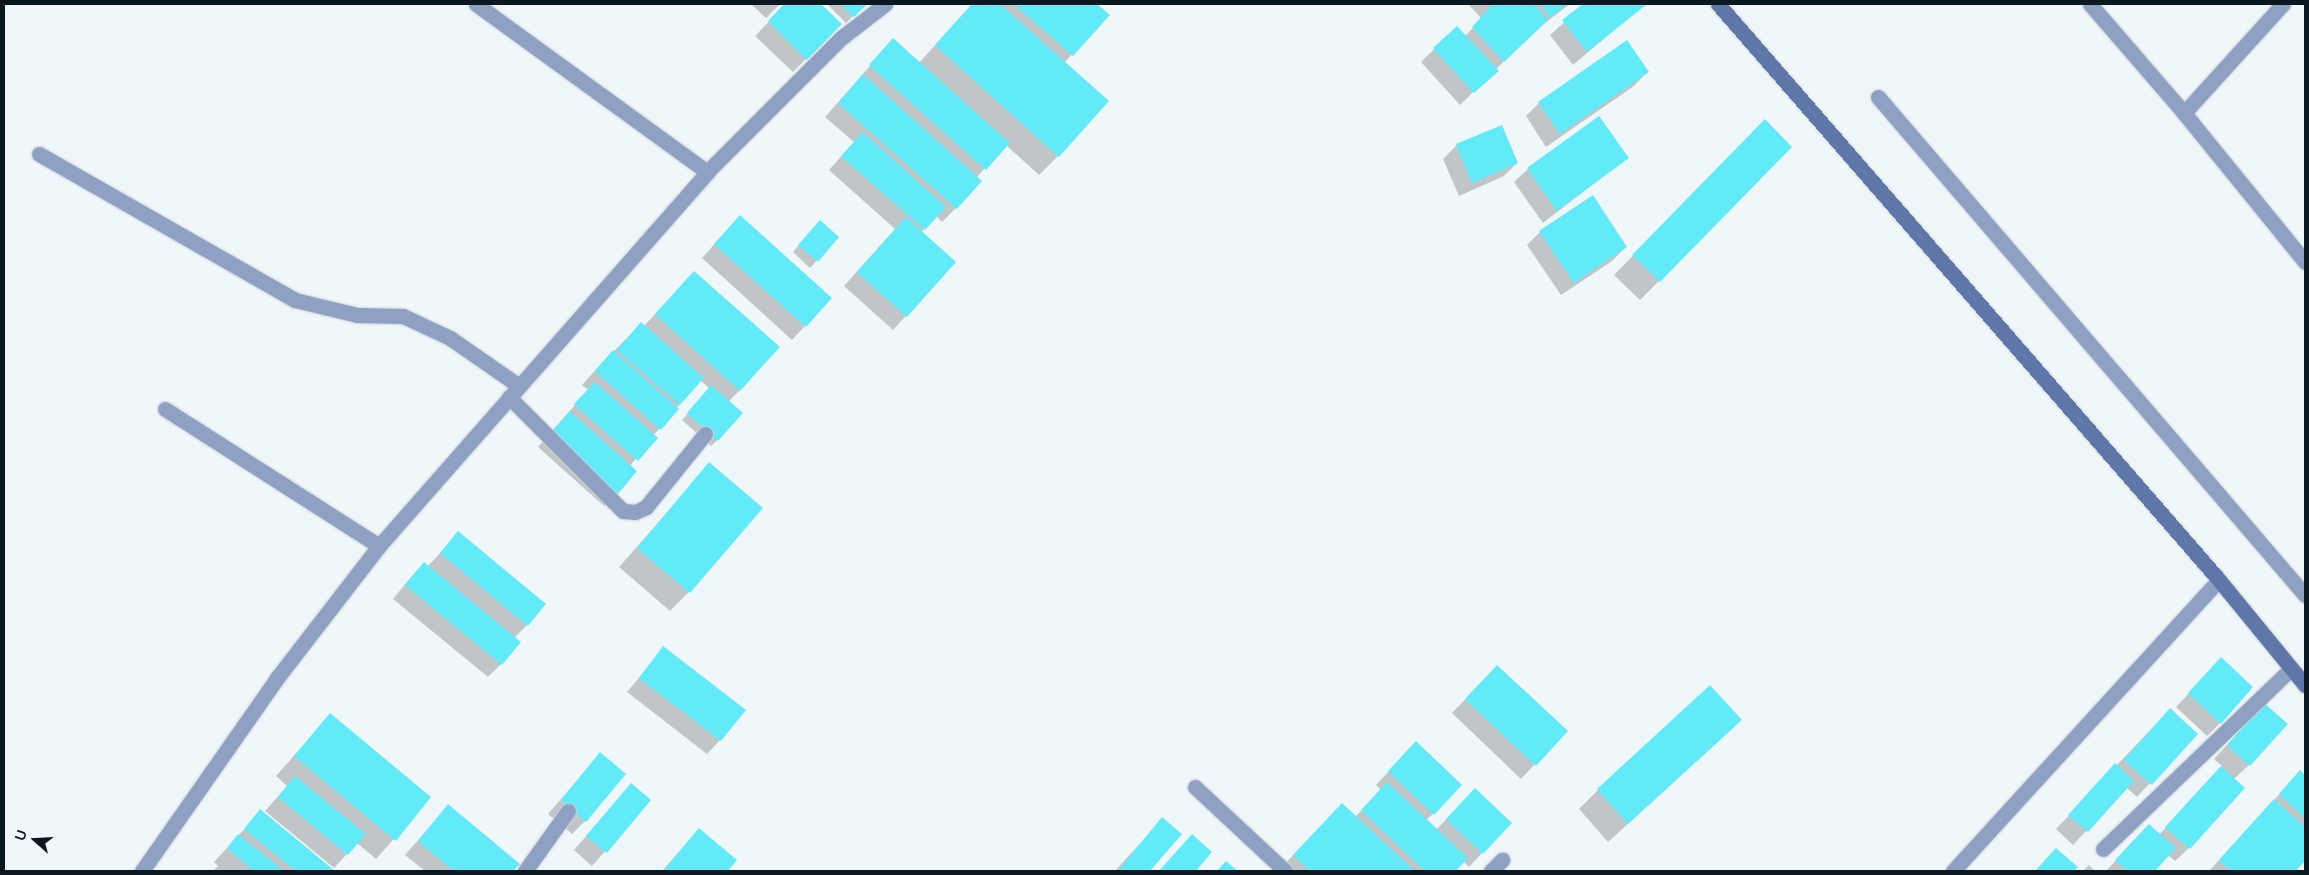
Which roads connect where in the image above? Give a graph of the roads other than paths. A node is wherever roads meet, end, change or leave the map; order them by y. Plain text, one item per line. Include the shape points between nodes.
1 (476, 4) edge
2 (885, 4) edge
3 (1718, 4) edge
4 (2090, 4) edge
5 (2284, 4) edge
6 (1878, 97) dead end
7 (2184, 113) junction
8 (40, 154) dead end
9 (707, 172) junction
10 (2305, 262) edge
11 (514, 392) junction
12 (165, 409) dead end
13 (705, 434) dead end
14 (379, 546) junction
15 (2219, 580) junction
16 (2305, 594) edge
17 (2291, 669) junction
18 (2305, 685) edge
19 (1195, 787) dead end
20 (568, 811) dead end
21 (2103, 849) dead end
22 (1502, 860) dead end
23 (142, 871) edge
24 (525, 871) edge
25 (1285, 871) edge
26 (1491, 871) edge
27 (1953, 871) edge

1 - 9 street
2 - 9 street via 841,38
3 - 15 street
4 - 7 street
5 - 7 street
6 - 16 street
7 - 10 street
8 - 11 street via 295,300 357,315 403,316 450,338
9 - 11 street
11 - 13 street via 623,511 635,512 646,507
11 - 14 street
12 - 14 street
14 - 23 street via 277,678
15 - 17 street
15 - 27 street
17 - 18 street
17 - 21 street
19 - 25 street
20 - 24 street
22 - 26 street

